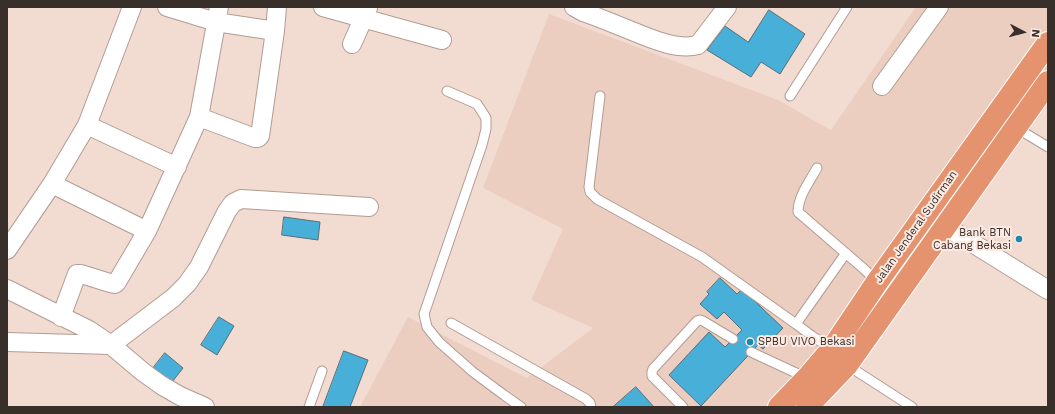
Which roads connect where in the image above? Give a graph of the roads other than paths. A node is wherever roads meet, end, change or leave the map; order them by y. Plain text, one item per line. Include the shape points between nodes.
1 (132, 7) edge
2 (167, 7) edge
3 (277, 7) edge
4 (322, 7) edge
5 (574, 7) edge
6 (727, 7) edge
7 (847, 7) edge
8 (939, 7) edge
9 (366, 13) edge
10 (218, 14) edge
11 (275, 31) junction
12 (442, 40) dead end
13 (1048, 43) edge
14 (352, 44) dead end
15 (1048, 82) edge
16 (882, 86) dead end
17 (447, 90) dead end
18 (600, 96) dead end
19 (790, 96) dead end
20 (199, 117) junction
21 (87, 125) junction
22 (1015, 127) junction
23 (1048, 147) edge
24 (177, 167) junction
25 (817, 168) dead end
26 (52, 184) junction
27 (369, 208) dead end
28 (945, 226) junction
29 (147, 231) junction
30 (7, 250) edge
31 (846, 253) junction
32 (877, 282) junction
33 (7, 289) edge
34 (1048, 290) edge
35 (61, 316) junction
36 (451, 323) dead end
37 (796, 324) junction
38 (732, 339) dead end
39 (7, 342) edge
40 (111, 345) junction
41 (832, 349) junction
42 (751, 352) dead end
43 (847, 365) junction
44 (322, 371) dead end
45 (807, 378) junction
46 (205, 407) edge
47 (309, 407) edge
48 (521, 407) edge
49 (591, 407) edge
50 (683, 407) edge
51 (779, 407) edge
52 (807, 407) edge
53 (912, 407) edge

1 - 21 street
2 - 10 street
3 - 11 street
4 - 9 street
5 - 6 street via 652,39 688,46 698,45
7 - 19 lane
8 - 16 street
9 - 12 street
9 - 14 street
10 - 11 street
10 - 20 street
11 - 20 street via 261,133 258,138
13 - 32 highway, Jalan Jenderal Sudirman
15 - 22 highway
17 - 48 lane via 477,104 486,118 486,129 424,314 427,327 439,342 473,372
18 - 37 lane via 590,192 597,199 702,257
20 - 24 street
21 - 24 street
21 - 26 street
22 - 23 lane
22 - 28 highway
24 - 29 street
25 - 31 lane via 802,194 798,212
26 - 29 street
26 - 30 street
27 - 40 street via 241,199 233,203 199,267 187,284 173,298
28 - 34 street
28 - 43 highway
29 - 35 street via 118,282 114,284 77,274
31 - 32 lane
31 - 37 lane
32 - 41 highway, Jalan Jenderal Sudirman
33 - 35 street
35 - 40 street
36 - 49 lane via 586,398
37 - 41 lane
38 - 50 lane via 703,321 697,321 653,369 652,376
39 - 40 street
40 - 46 street via 161,385
41 - 45 highway, Jalan Jenderal Sudirman
42 - 45 lane
43 - 52 highway
43 - 53 lane
44 - 47 lane
45 - 51 highway, Jalan Jenderal Sudirman

